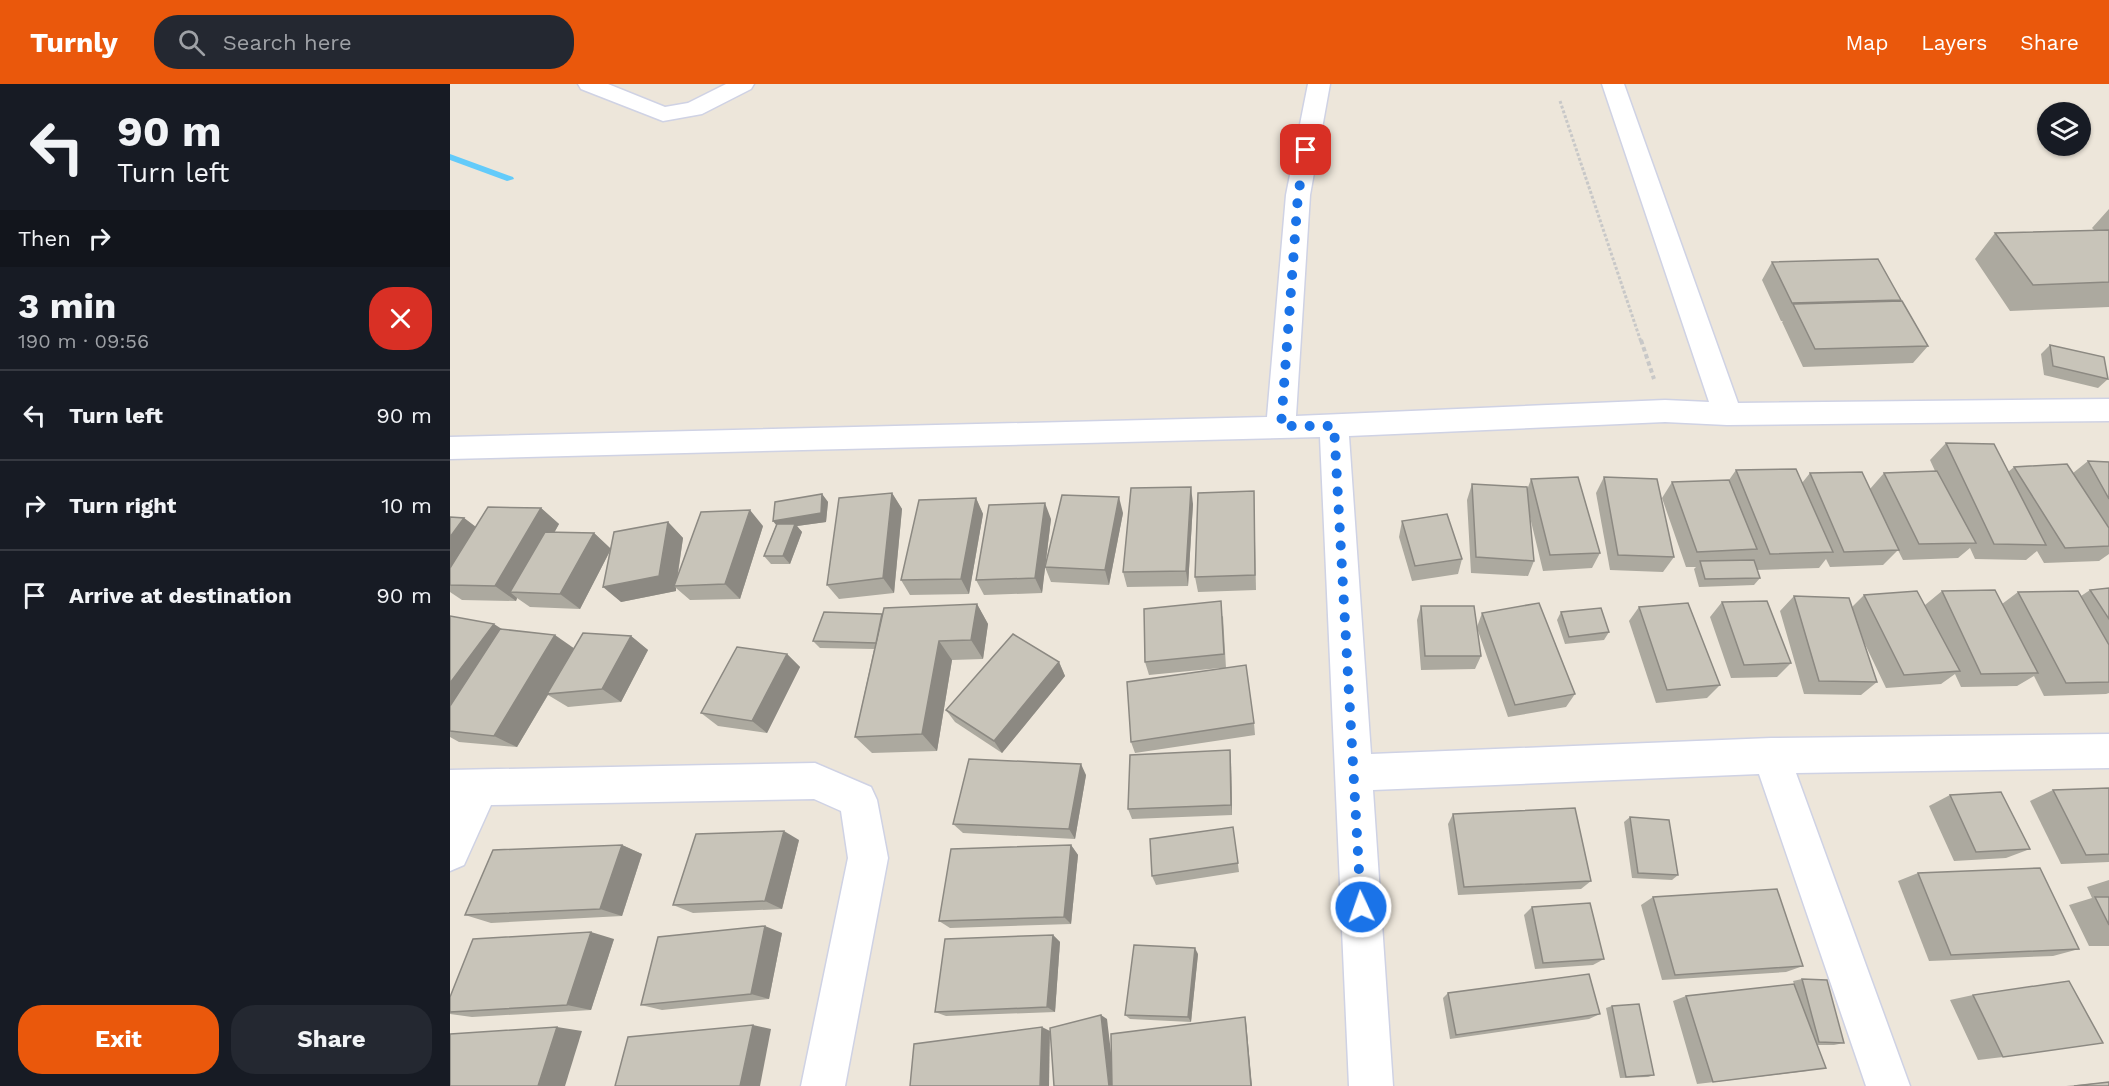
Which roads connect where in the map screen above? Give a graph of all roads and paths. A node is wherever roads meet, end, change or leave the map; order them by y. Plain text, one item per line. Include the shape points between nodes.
1 (589, 84) edge
2 (743, 84) edge
3 (1319, 84) edge
4 (1613, 84) edge
5 (1560, 101) dead end
6 (2109, 410) edge
7 (1665, 411) junction
8 (1726, 414) junction
9 (1281, 426) junction
10 (1334, 426) junction
11 (450, 448) edge
12 (2109, 751) edge
13 (1771, 756) junction
14 (1354, 773) junction
15 (465, 787) edge
16 (450, 851) edge
17 (823, 1086) edge
18 (1371, 1086) edge
19 (1888, 1086) edge

1 - 2 street via 663,114 694,109
3 - 9 street via 1298,195
4 - 8 street
5 - 7 path
6 - 8 street
7 - 8 street
7 - 10 street
9 - 10 street
9 - 11 street
10 - 14 street
12 - 13 street
13 - 14 street
13 - 19 street
14 - 18 street
15 - 16 street
15 - 17 street via 815,781 858,800 868,858

